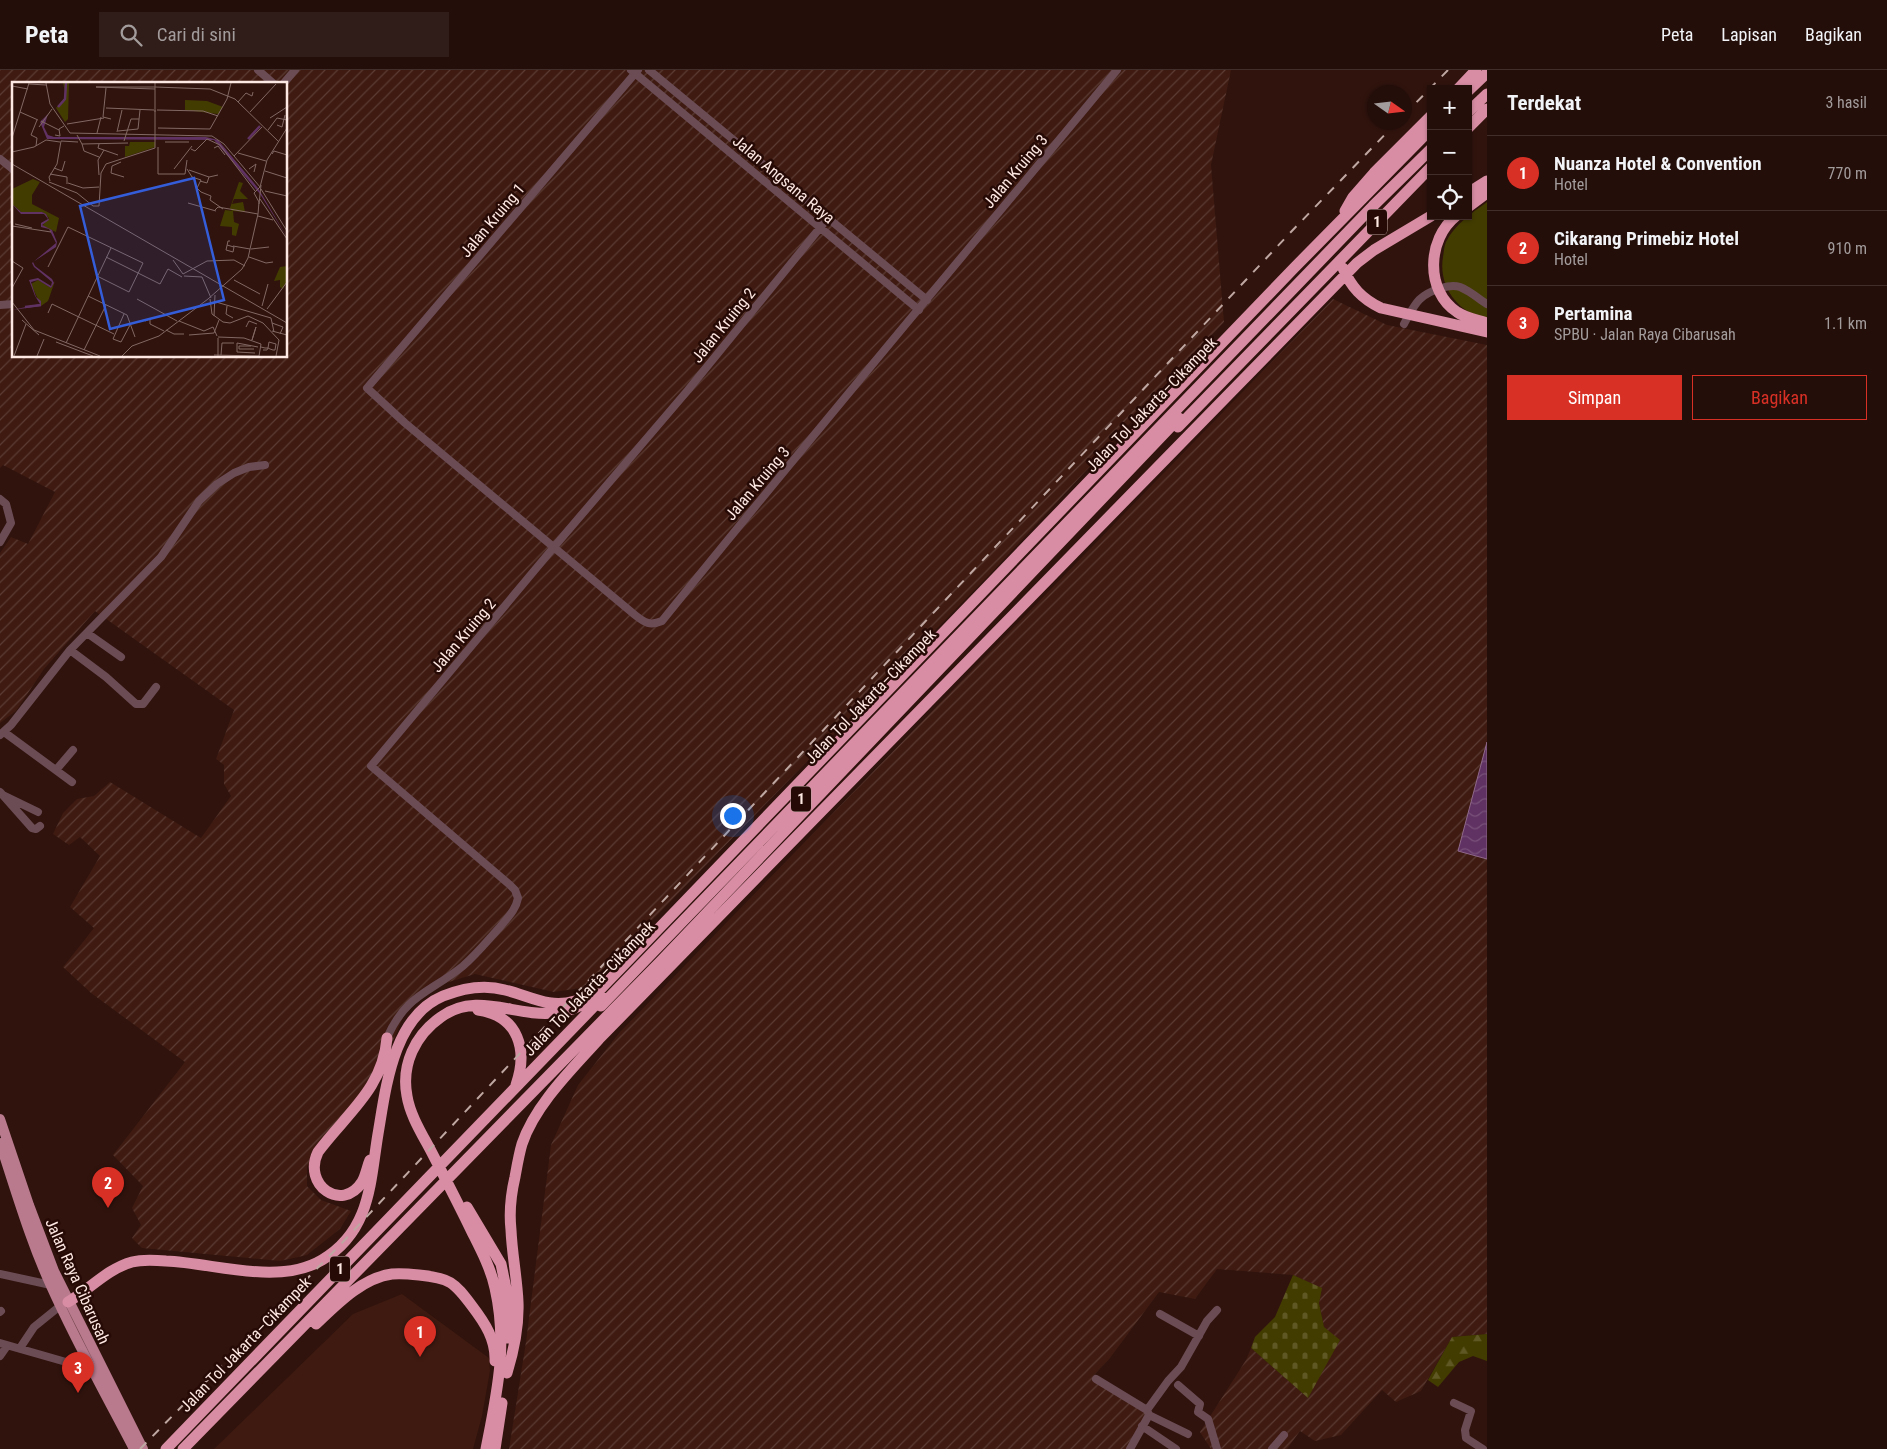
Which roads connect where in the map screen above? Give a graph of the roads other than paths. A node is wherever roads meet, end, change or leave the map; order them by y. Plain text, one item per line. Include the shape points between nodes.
1 (258, 70) edge
2 (295, 70) edge
3 (649, 70) edge
4 (1117, 70) edge
5 (1476, 70) edge
6 (635, 71) edge
7 (1487, 72) edge
8 (272, 82) edge
9 (285, 82) edge
10 (1487, 83) edge
11 (1462, 85) edge
12 (1472, 88) edge
13 (1487, 94) edge
14 (1472, 98) edge
15 (1487, 103) edge
16 (1472, 108) edge
17 (1487, 109) edge
18 (1472, 117) edge
19 (1427, 120) edge
20 (1472, 124) edge
21 (1430, 130) edge
22 (1427, 143) edge
23 (1427, 153) edge
24 (0, 158) edge
25 (1427, 162) edge
26 (12, 168) edge
27 (1427, 171) edge
28 (1487, 181) edge
29 (1472, 190) edge
30 (1487, 193) edge
31 (1472, 203) edge
32 (828, 218) junction
33 (1427, 218) edge
34 (1452, 220) edge
35 (820, 228) junction
36 (927, 300) junction
37 (1487, 304) edge
38 (919, 310) junction
39 (1404, 319) junction
40 (1487, 323) edge
41 (1487, 332) edge
42 (367, 388) joint
43 (265, 464) dead end
44 (0, 499) edge
45 (0, 542) edge
46 (554, 547) junction
47 (87, 633) junction
48 (70, 650) junction
49 (121, 657) dead end
50 (156, 687) dead end
51 (2, 734) edge
52 (73, 750) dead end
53 (56, 770) junction
54 (72, 782) dead end
55 (2, 794) edge
56 (38, 812) dead end
57 (40, 826) dead end
58 (603, 987) junction
59 (387, 1038) joint
60 (515, 1089) junction
61 (0, 1119) edge
62 (378, 1134) junction
63 (425, 1135) junction
64 (0, 1143) edge
65 (461, 1202) junction
66 (0, 1274) edge
67 (55, 1283) junction
68 (64, 1304) junction
69 (1217, 1310) dead end
70 (1160, 1314) dead end
71 (1199, 1336) junction
72 (301, 1337) junction
73 (4, 1344) edge
74 (20, 1348) junction
75 (84, 1354) junction
76 (0, 1356) edge
77 (507, 1373) junction
78 (1096, 1379) dead end
79 (1178, 1385) dead end
80 (1454, 1403) dead end
81 (1148, 1412) junction
82 (1142, 1426) junction
83 (1188, 1434) dead end
84 (1284, 1435) dead end
85 (133, 1442) edge
86 (143, 1449) edge
87 (166, 1449) edge
88 (173, 1449) edge
89 (184, 1449) edge
90 (192, 1449) edge
91 (479, 1449) edge
92 (486, 1449) edge
93 (495, 1449) edge
94 (1130, 1449) edge
95 (1176, 1449) edge
96 (1217, 1449) edge
97 (1272, 1449) edge
98 (1483, 1449) edge

1 - 8 street
2 - 9 street
3 - 32 street, Jalan Angsana Raya
4 - 36 street, Jalan Kruing 3
5 - 11 highway
6 - 35 street, Jalan Angsana Raya
6 - 42 street, Jalan Kruing 1
7 - 12 highway
10 - 14 highway
13 - 16 highway
15 - 18 highway
17 - 20 highway
19 - 39 highway via 1352,197 1341,222 1339,246 1346,276 1368,302
21 - 58 highway via 1273,289
22 - 60 highway, Jalan Tol Jakarta–Cikampek / 1
23 - 88 highway, 1
24 - 26 street
25 - 89 highway, 1 via 661,961
27 - 72 highway, Jalan Tol Jakarta–Cikampek / 1 via 313,1320
28 - 29 highway
30 - 31 highway
32 - 35 street, Jalan Kruing 2
32 - 36 street, Jalan Angsana Raya
33 - 77 highway via 1357,263 598,1039 566,1076 530,1127 517,1165 511,1196 510,1228 518,1320
34 - 40 highway via 1438,239 1433,272 1439,289 1458,313
35 - 38 street, Jalan Angsana Raya
35 - 46 street, Jalan Kruing 2
36 - 38 street, Jalan Kruing 3
37 - 39 street via 1465,289 1447,286 1422,296
38 - 46 street, Jalan Kruing 3 via 662,621 654,624 644,622
39 - 41 highway via 1419,317
42 - 46 street, Jalan Kruing 3
43 - 47 street via 241,470 217,484 199,501 153,566
44 - 45 street via 6,504 11,523
46 - 59 street, Jalan Kruing 2 via 371,766 510,885 518,898 513,912 472,958 416,997 400,1013
47 - 48 street
47 - 49 street
48 - 50 street via 136,704 143,704
48 - 51 street
51 - 53 street
52 - 53 street
53 - 54 street
55 - 56 street
55 - 57 street via 32,828
58 - 62 highway via 582,999 563,1004 541,1002 506,990 485,987 464,989 431,1002 415,1015 404,1033 391,1069
58 - 63 highway via 590,1000 567,1011 539,1013 472,1005 450,1012 434,1022 412,1050 406,1076 407,1096
59 - 62 highway via 386,1050 373,1084 315,1159 316,1178 321,1188 340,1195 356,1189 365,1175
60 - 63 highway via 522,1051 511,1027 500,1017 478,1010 450,1018 424,1041 413,1067 414,1102
60 - 87 highway, Jalan Tol Jakarta–Cikampek / 1
61 - 67 main road, Jalan Raya Cibarusah
62 - 68 highway via 366,1207 353,1231 323,1259 297,1270 279,1272 142,1260 110,1271
63 - 65 highway
64 - 67 main road, Jalan Raya Cibarusah via 26,1222
65 - 77 highway via 492,1248 503,1272 508,1298
65 - 92 highway via 489,1269 501,1325 501,1364
66 - 67 street
67 - 68 main road, Jalan Raya Cibarusah
68 - 74 street via 34,1327
68 - 75 main road, Jalan Raya Cibarusah
68 - 85 main road, Jalan Raya Cibarusah
69 - 71 street
70 - 71 street
71 - 81 street
72 - 90 highway, Jalan Tol Jakarta–Cikampek / 1
72 - 91 highway via 338,1303 380,1277 394,1274 438,1276 450,1281 483,1321 496,1353 493,1386
73 - 74 street
73 - 76 street
74 - 75 street via 66,1362
75 - 85 main road, Jalan Raya Cibarusah
77 - 93 highway
78 - 81 street
79 - 96 street via 1200,1404 1198,1412 1208,1419
80 - 98 street via 1471,1411 1466,1438
81 - 82 street
81 - 83 street
82 - 94 street
82 - 95 street
84 - 97 street
85 - 86 main road, Jalan Raya Cibarusah

